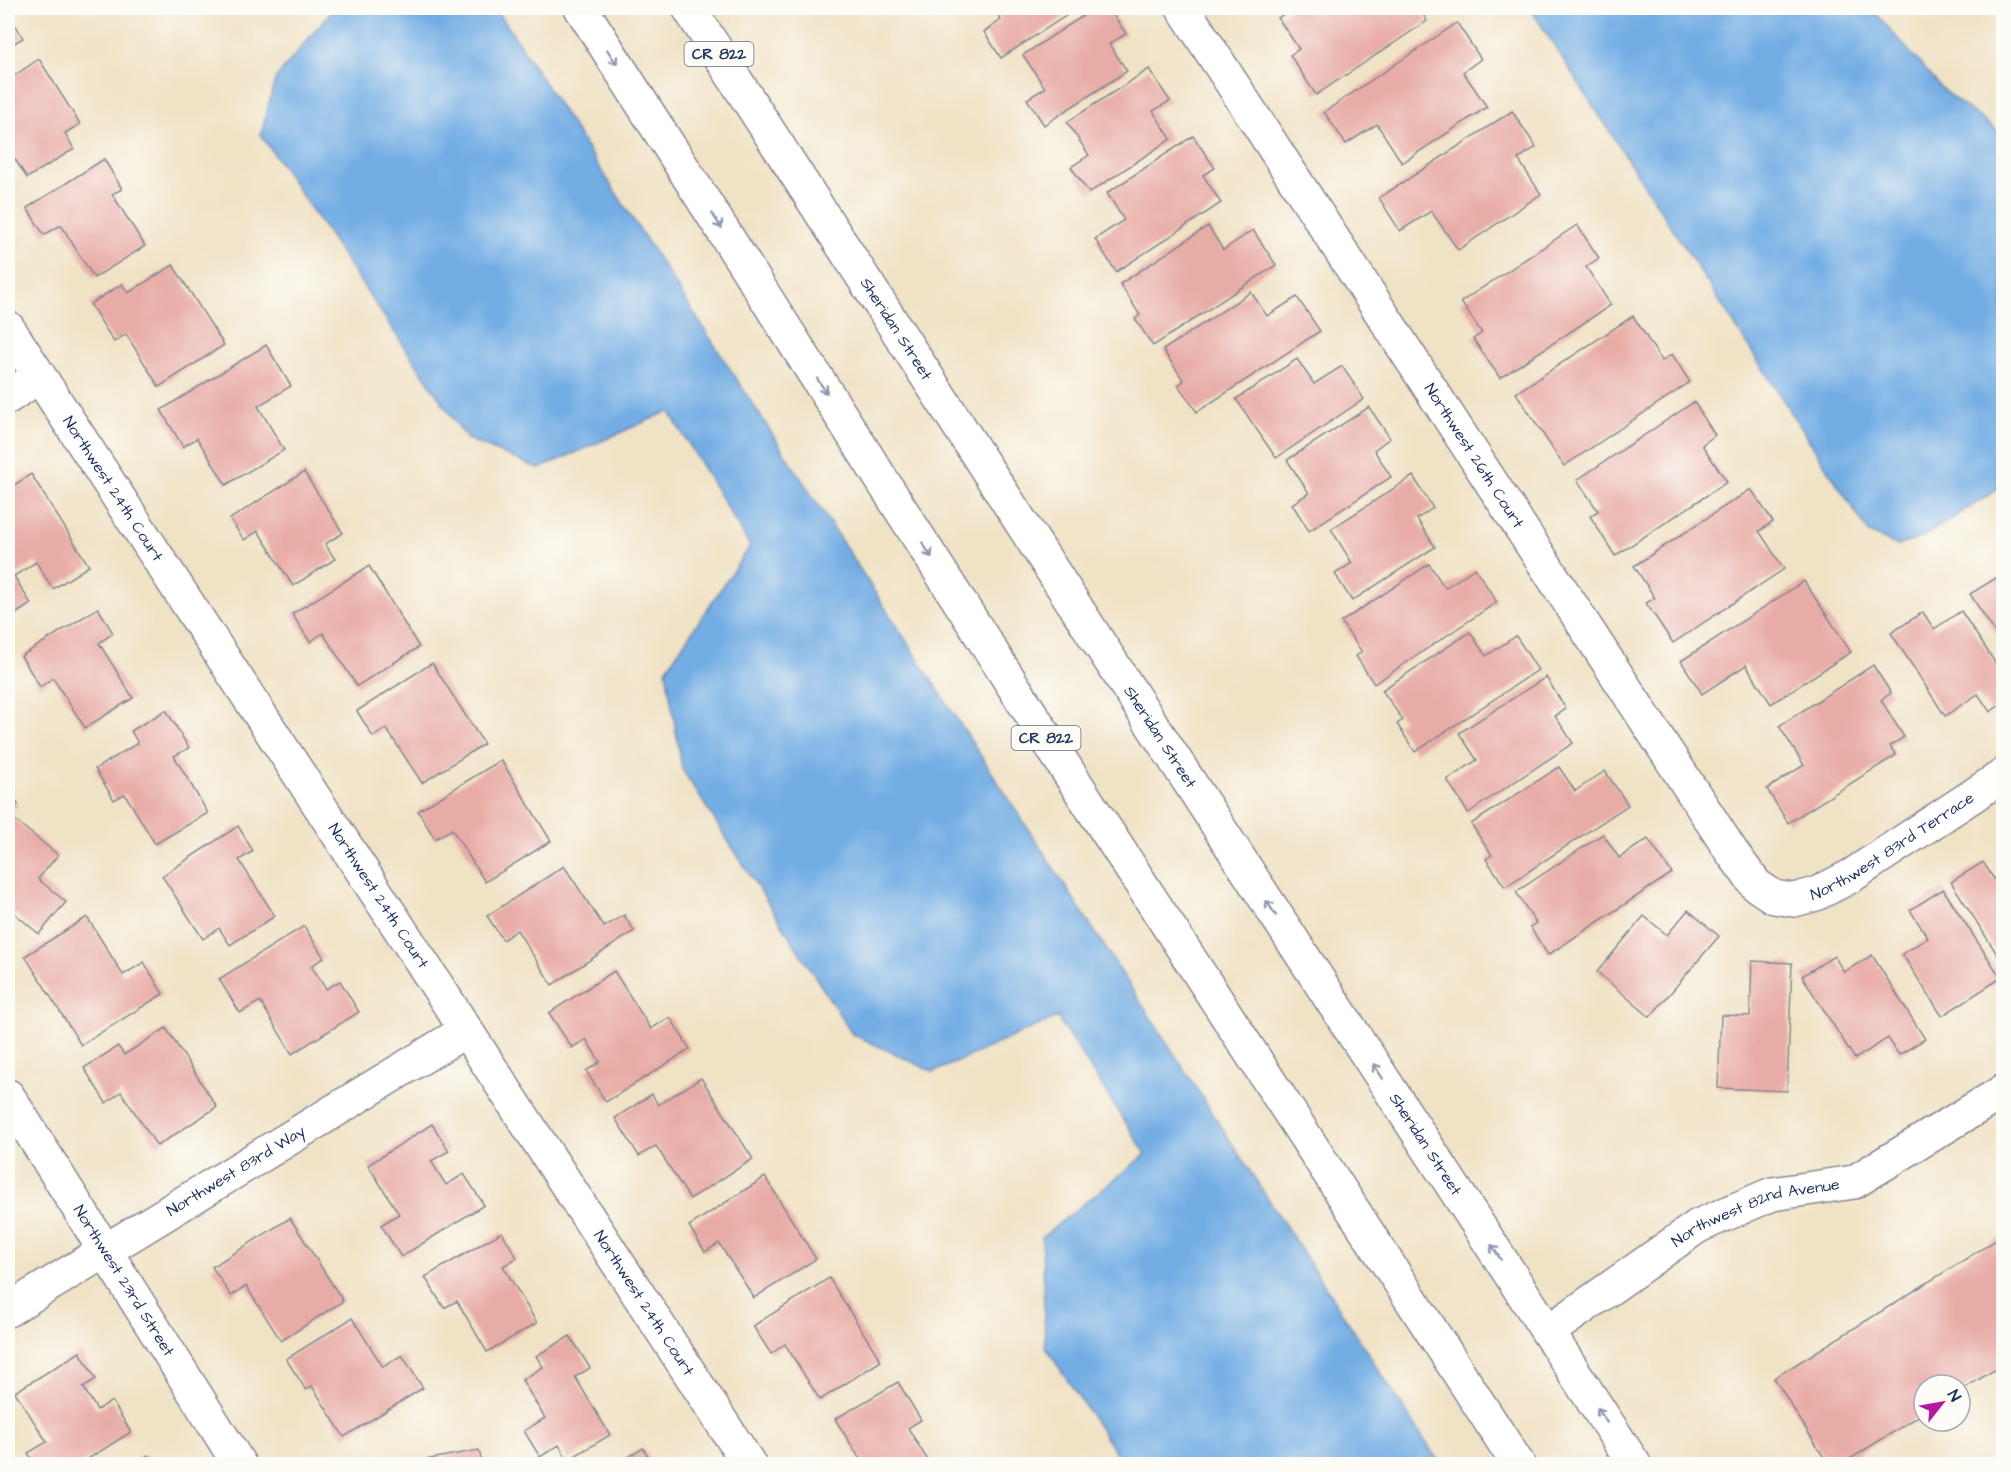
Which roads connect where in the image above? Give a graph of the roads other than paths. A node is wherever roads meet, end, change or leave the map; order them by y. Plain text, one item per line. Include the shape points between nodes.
1 (581, 8) edge
2 (689, 8) edge
3 (1183, 8) edge
4 (8, 328) edge
5 (38, 377) junction
6 (8, 397) edge
7 (2004, 775) edge
8 (1774, 897) joint
9 (465, 1031) junction
10 (2004, 1091) edge
11 (8, 1096) edge
12 (103, 1251) junction
13 (8, 1310) edge
14 (1548, 1332) junction
15 (239, 1464) edge
16 (749, 1464) edge
17 (1518, 1464) edge
18 (1634, 1464) edge

1 -> 17 street, CR 822 via 1056,753
14 -> 2 street, Sheridan Street / CR 822
3 - 8 street, Northwest 26th Court via 1731,851 1756,885
4 - 5 street, Northwest 24th Court
5 - 6 street
5 - 9 street, Northwest 24th Court
7 - 8 street, Northwest 83rd Terrace via 1851,876 1816,894 1794,900
9 - 12 street, Northwest 83rd Way
9 - 16 street, Northwest 24th Court
10 - 14 street, Northwest 82nd Avenue via 1854,1182 1772,1194 1698,1226
11 - 12 street, Northwest 23rd Street
12 - 13 street, Northwest 83rd Way
12 - 15 street, Northwest 23rd Street
18 -> 14 street, Sheridan Street / CR 822

